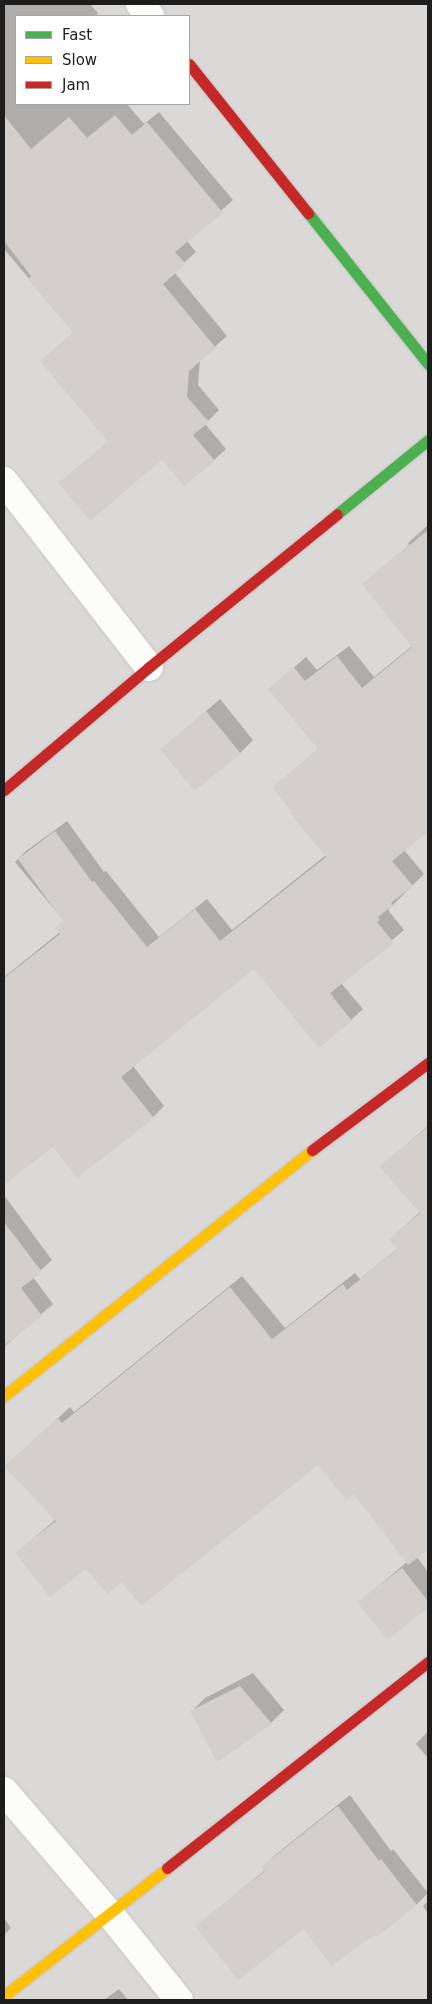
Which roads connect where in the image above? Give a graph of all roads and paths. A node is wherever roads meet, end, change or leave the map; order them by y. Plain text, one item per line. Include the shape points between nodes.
1 (140, 4) edge
2 (149, 15) edge
3 (190, 65) edge
4 (428, 364) edge
5 (428, 440) edge
6 (4, 481) edge
7 (149, 667) junction
8 (4, 790) edge
9 (428, 1063) edge
10 (4, 1396) edge
11 (428, 1662) edge
12 (4, 1791) edge
13 (109, 1913) junction
14 (4, 1996) edge
15 (179, 2000) edge

1 - 2 street
3 - 4 street
5 - 7 street
6 - 7 street
7 - 8 street
9 - 10 street via 336,1132
11 - 13 street
12 - 13 street
13 - 14 street
13 - 15 street

